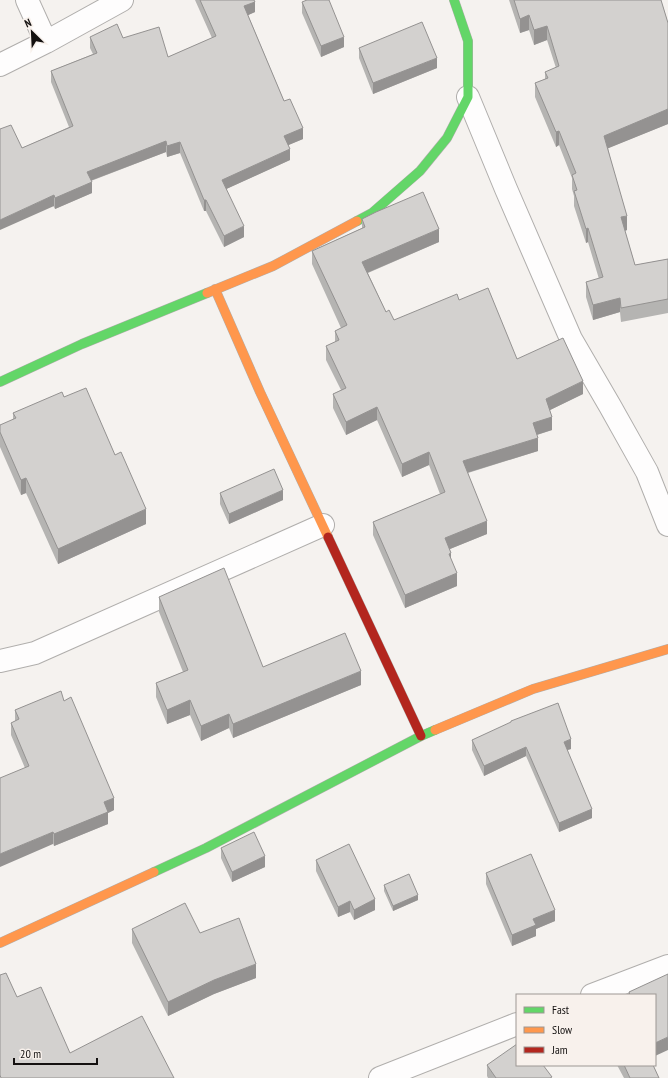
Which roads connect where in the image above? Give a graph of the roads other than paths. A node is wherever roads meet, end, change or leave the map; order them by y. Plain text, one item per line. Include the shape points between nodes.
1 (27, 0) edge
2 (122, 0) edge
3 (454, 0) edge
4 (46, 42) junction
5 (0, 65) edge
6 (468, 97) junction
7 (215, 289) junction
8 (0, 382) edge
9 (323, 525) junction
10 (668, 525) edge
11 (668, 649) edge
12 (0, 661) edge
13 (421, 736) junction
14 (0, 943) edge
15 (668, 966) edge
16 (595, 994) edge
17 (516, 1024) edge
18 (380, 1078) edge

1 - 4 street
2 - 4 street
3 - 6 street via 468,41
4 - 5 street
6 - 7 street via 447,138 420,171 372,214 274,266
6 - 10 street via 571,339 647,472
7 - 8 street via 82,344
7 - 9 street
9 - 12 street via 35,653
9 - 13 street
11 - 13 street via 533,689
13 - 14 street via 206,848
15 - 16 street
17 - 18 street

